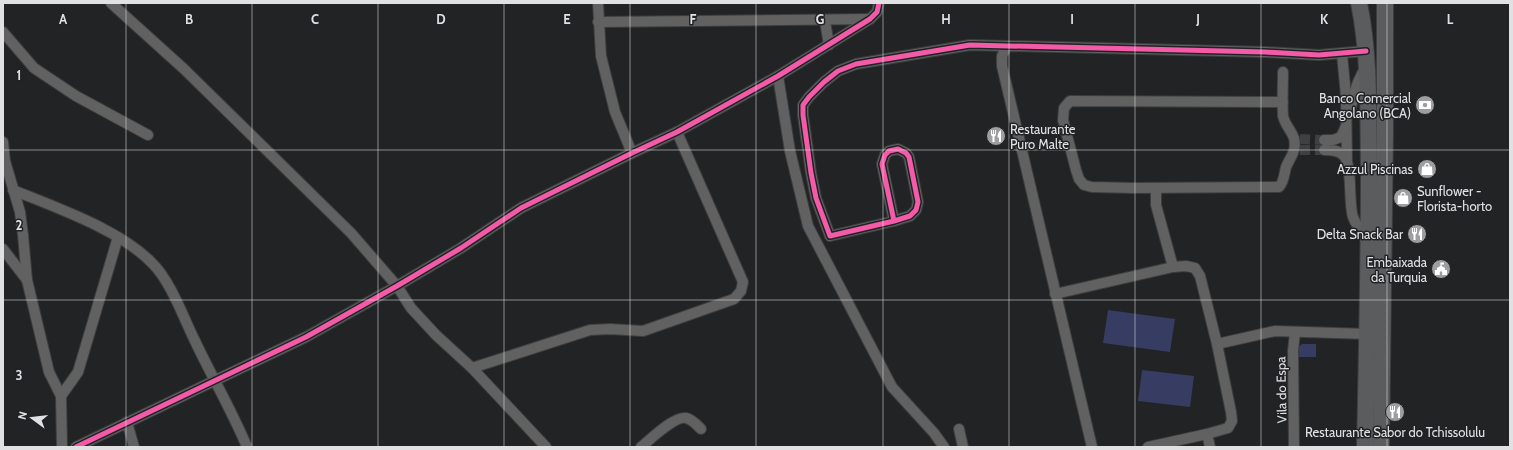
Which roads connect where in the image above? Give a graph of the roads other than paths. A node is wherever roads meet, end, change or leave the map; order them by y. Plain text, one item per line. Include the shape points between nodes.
1 (111, 3) edge
2 (598, 3) edge
3 (879, 3) edge
4 (1359, 3) edge
5 (1385, 3) edge
6 (870, 19) junction
7 (825, 21) junction
8 (598, 22) junction
9 (3, 32) edge
10 (829, 45) junction
11 (1007, 46) junction
12 (1342, 54) junction
13 (1366, 58) junction
14 (1283, 72) dead end
15 (778, 76) junction
16 (1283, 102) junction
17 (1347, 124) junction
18 (677, 132) junction
19 (148, 135) dead end
20 (3, 142) edge
21 (632, 153) junction
22 (1347, 162) junction
23 (1156, 188) junction
24 (13, 190) junction
25 (894, 221) junction
26 (118, 237) junction
27 (1369, 240) junction
28 (3, 249) edge
29 (1173, 267) junction
30 (27, 280) junction
31 (397, 286) junction
32 (1055, 294) junction
33 (1295, 332) junction
34 (1367, 334) junction
35 (1217, 344) junction
36 (472, 368) junction
37 (214, 380) junction
38 (61, 396) junction
39 (127, 422) junction
40 (701, 429) dead end
41 (959, 429) dead end
42 (1207, 434) junction
43 (62, 447) edge
44 (76, 447) edge
45 (134, 447) edge
46 (247, 447) edge
47 (546, 447) edge
48 (641, 447) edge
49 (944, 447) edge
50 (963, 447) edge
51 (1092, 447) edge
52 (1148, 447) edge
53 (1210, 447) edge
54 (1294, 447) edge
55 (1366, 447) edge
56 (1381, 447) edge

1 - 31 street via 184,69 352,233
2 - 8 street
3 - 6 street via 877,12
4 - 13 highway
5 - 56 highway
6 - 7 street
6 - 10 street
7 - 8 street
7 - 10 street
8 - 21 street via 601,56 609,89 615,112
9 - 19 street via 34,68 76,96
10 - 15 street
11 - 12 street
11 - 25 street via 970,45 856,64 838,71 808,96 803,105 803,115 813,185 830,236
11 - 32 street via 1002,56 1002,66
12 - 13 street
12 - 17 street
13 - 17 street via 1356,85
13 - 27 highway
14 - 16 street
15 - 18 street
15 - 49 street via 790,151 808,226 892,387 934,432
16 - 23 street via 1285,123 1297,145 1279,188
16 - 23 street via 1070,101 1064,108 1063,120 1076,170 1084,185
17 - 22 street
17 - 22 street via 1341,137 1324,145 1339,151
18 - 21 street
18 - 36 street via 743,282 741,292 734,299 643,331 590,330
20 - 24 street
21 - 31 street via 521,208
22 - 27 street via 1350,207 1357,226
23 - 29 street via 1156,205
24 - 26 street
24 - 30 street via 20,212
25 - 25 street via 914,214 918,206 909,157 898,149 885,154 882,164
26 - 37 street via 154,265 168,285
26 - 38 street via 78,372
27 - 34 highway
28 - 30 street
29 - 32 street
29 - 35 street via 1195,268 1200,276
30 - 38 street via 49,372
31 - 36 street via 410,308
31 - 37 street via 306,337
32 - 51 street
33 - 34 street
33 - 35 street via 1275,331
33 - 54 street, Vila do Espa
34 - 55 highway
35 - 42 street via 1232,420 1228,428
36 - 47 street
37 - 39 street
37 - 46 street
38 - 43 street
39 - 44 street
39 - 45 street
40 - 48 street via 691,420 681,418 673,421
41 - 50 street
42 - 52 street
42 - 53 street

